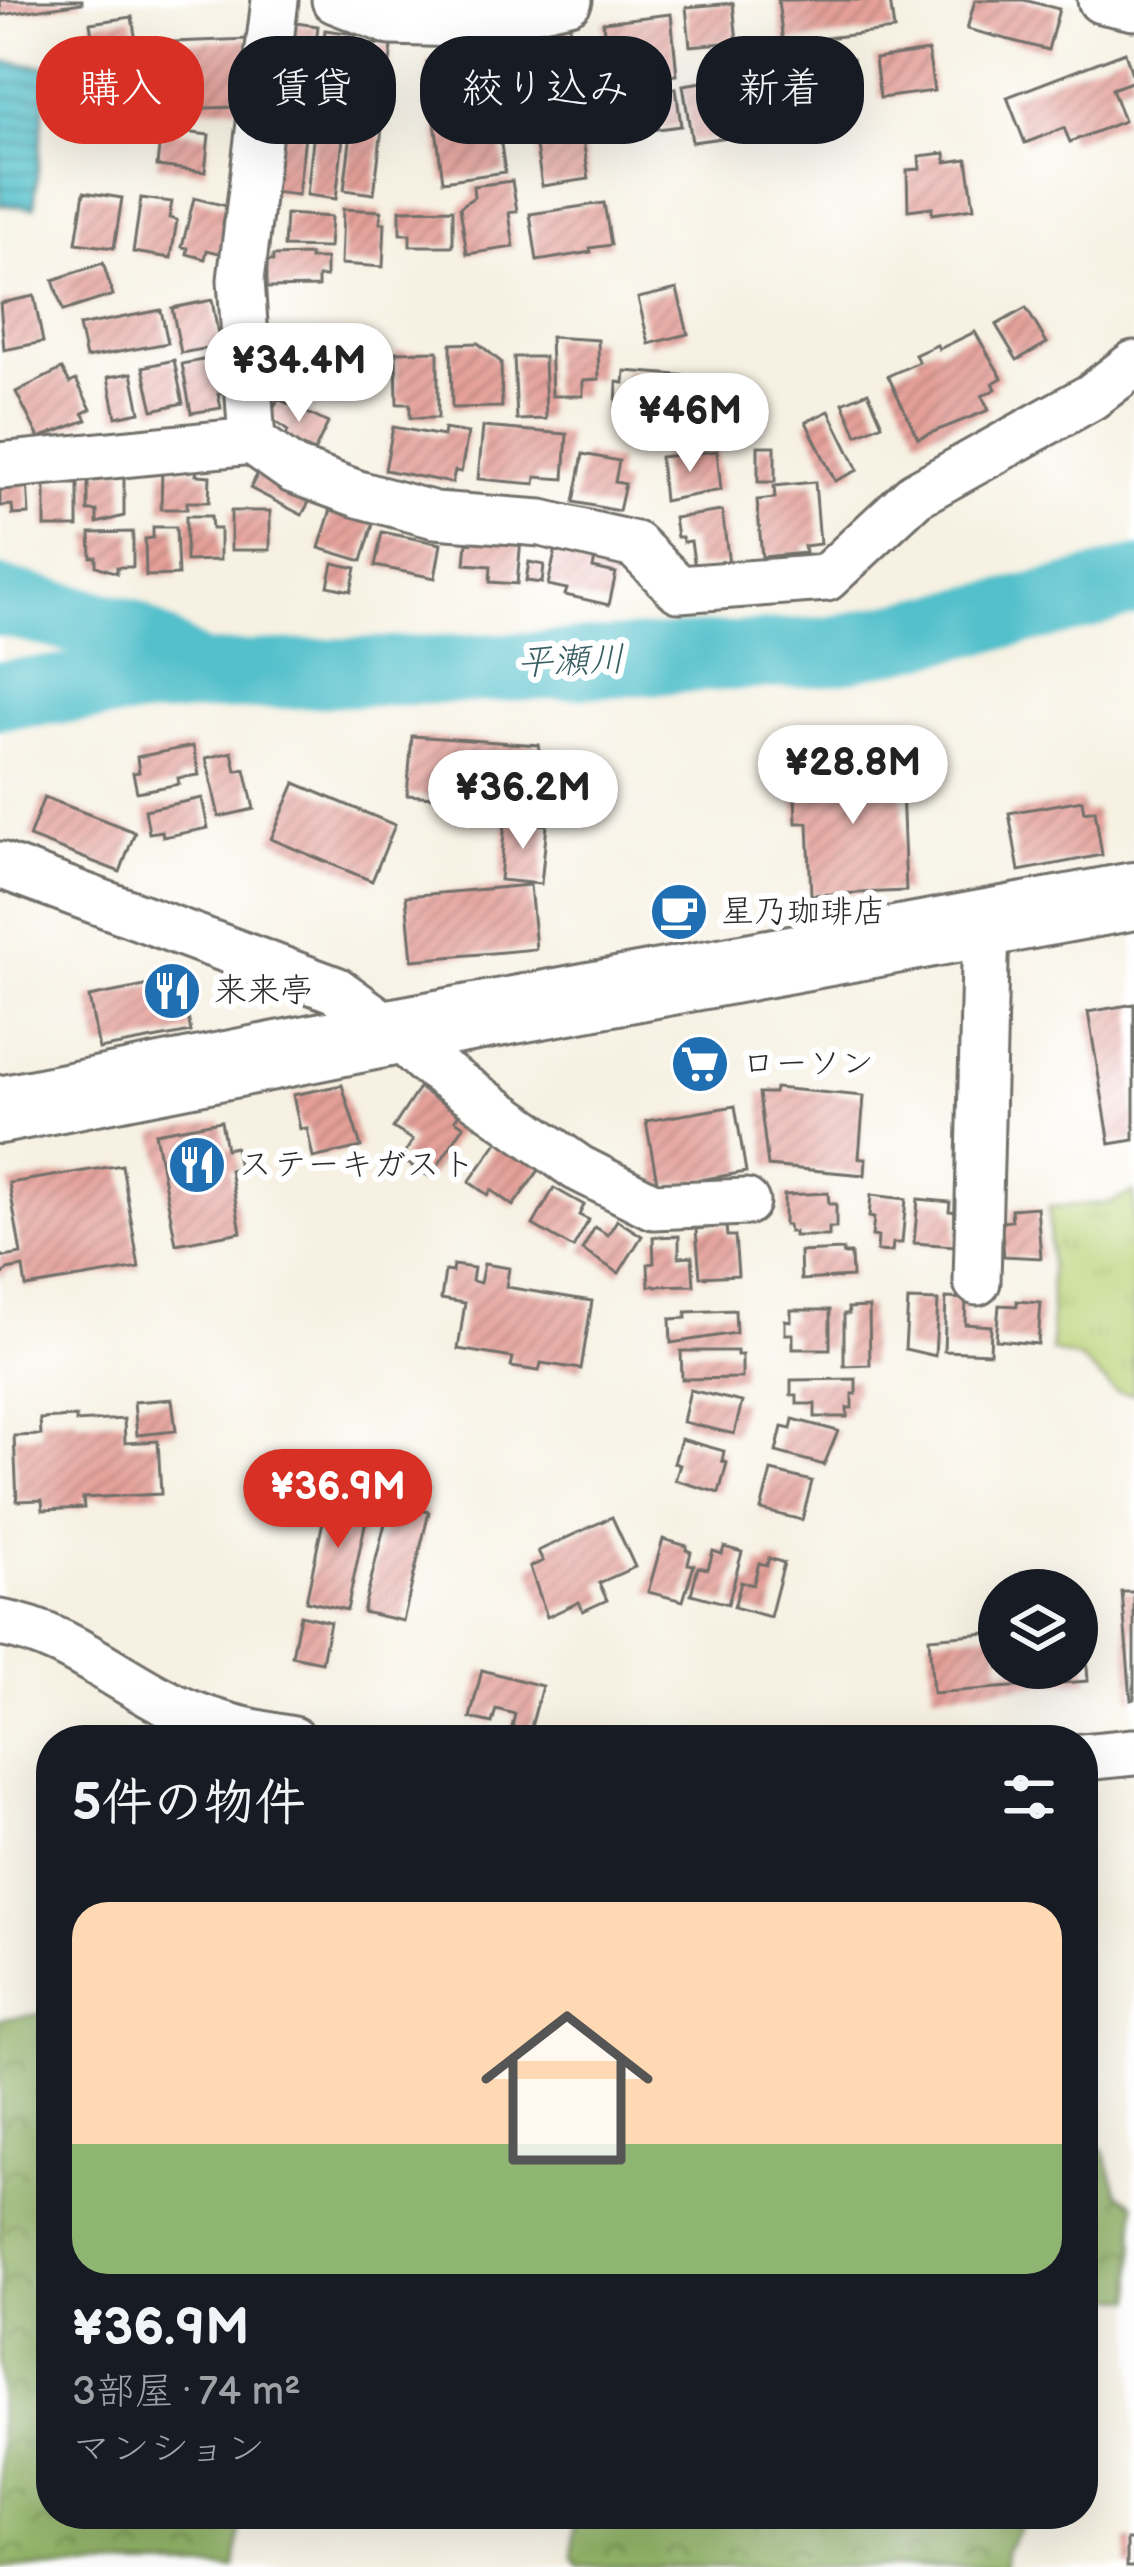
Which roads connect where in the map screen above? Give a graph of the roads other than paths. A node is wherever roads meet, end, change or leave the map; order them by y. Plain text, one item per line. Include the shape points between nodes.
1 (275, 0) edge
2 (335, 0) edge
3 (569, 0) edge
4 (1101, 0) edge
5 (1134, 7) edge
6 (499, 8) edge
7 (1134, 364) edge
8 (252, 441) junction
9 (0, 466) edge
10 (0, 866) edge
11 (1134, 896) edge
12 (986, 923) junction
13 (394, 1032) junction
14 (0, 1110) edge
15 (746, 1202) dead end
16 (976, 1282) dead end
17 (0, 1623) edge
18 (220, 1725) edge
19 (1134, 1752) edge
20 (1098, 1756) edge

1 - 8 street via 241,280
2 - 6 street via 391,22 459,24
3 - 6 street
4 - 5 street
7 - 8 street via 1091,397 916,495 826,578 679,589 634,545 541,523 396,505 293,470
8 - 9 street
10 - 13 street via 336,990
11 - 12 street
12 - 13 street
12 - 16 street
13 - 14 street
13 - 15 street via 578,1168 653,1206
17 - 18 street via 42,1633
19 - 20 street

